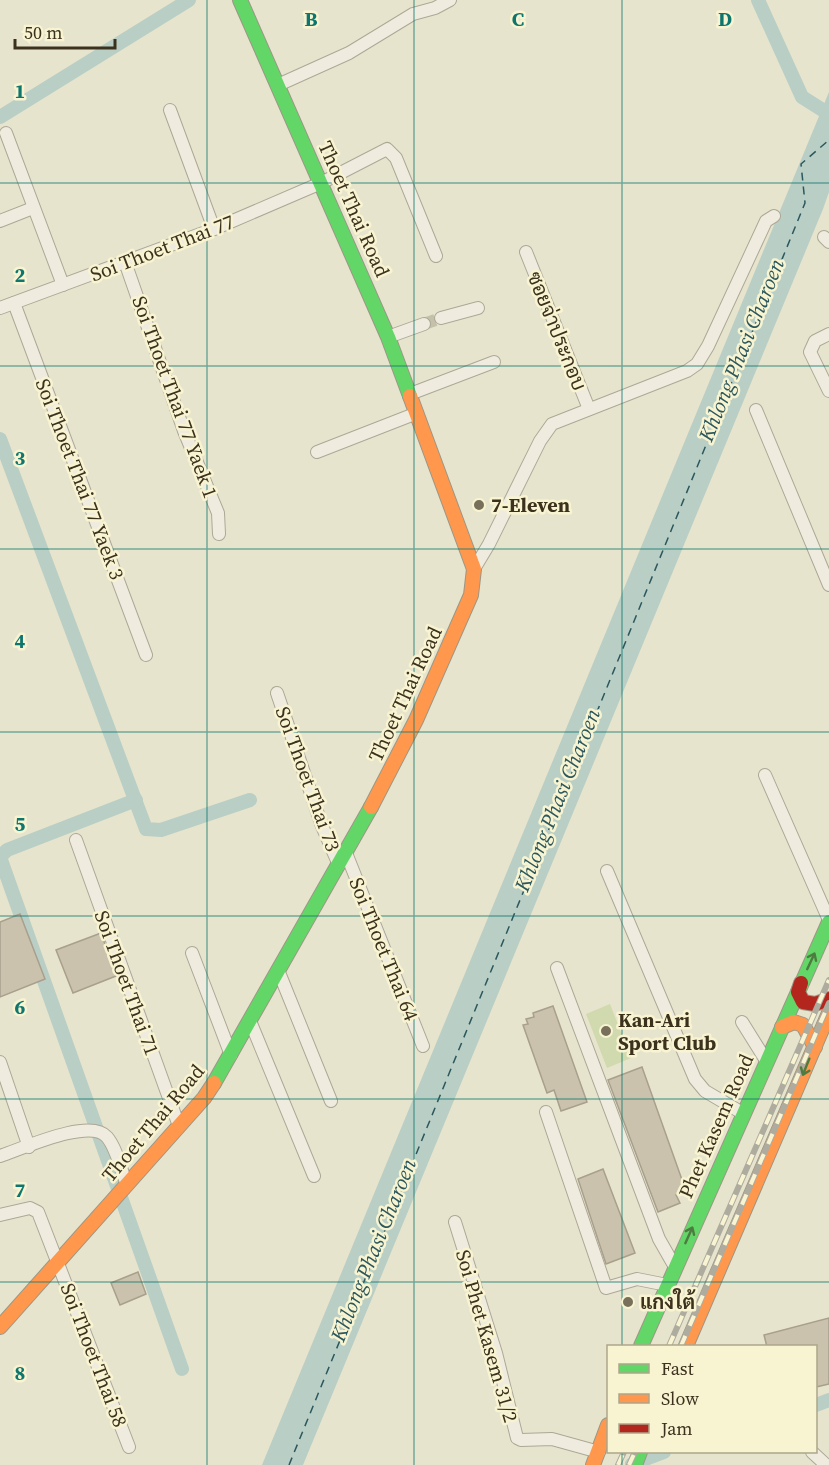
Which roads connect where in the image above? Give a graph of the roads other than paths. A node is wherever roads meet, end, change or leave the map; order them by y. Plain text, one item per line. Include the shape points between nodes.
1 (240, 0) edge
2 (450, 0) edge
3 (278, 85) junction
4 (170, 110) dead end
5 (6, 133) dead end
6 (321, 183) junction
7 (33, 208) junction
8 (770, 218) dead end
9 (0, 221) edge
10 (214, 229) junction
11 (526, 252) dead end
12 (436, 256) dead end
13 (125, 262) junction
14 (63, 285) junction
15 (14, 303) junction
16 (0, 308) edge
17 (478, 308) dead end
18 (441, 318) tunnel mouth
19 (424, 324) tunnel mouth
20 (829, 334) edge
21 (388, 337) junction
22 (494, 362) dead end
23 (829, 391) edge
24 (410, 394) junction
25 (589, 409) junction
26 (756, 410) dead end
27 (417, 413) junction
28 (317, 452) dead end
29 (219, 534) dead end
30 (474, 569) junction
31 (829, 585) edge
32 (146, 655) dead end
33 (277, 693) dead end
34 (765, 775) dead end
35 (76, 840) dead end
36 (342, 859) junction
37 (607, 871) dead end
38 (829, 921) edge
39 (192, 953) dead end
40 (557, 968) dead end
41 (278, 970) junction
42 (801, 983) junction
43 (829, 999) edge
44 (829, 1013) edge
45 (250, 1021) junction
46 (742, 1022) dead end
47 (782, 1027) junction
48 (423, 1046) dead end
49 (815, 1047) junction
50 (231, 1055) junction
51 (0, 1062) edge
52 (767, 1062) junction
53 (2, 1076) edge
54 (332, 1101) dead end
55 (546, 1112) dead end
56 (744, 1114) junction
57 (179, 1126) junction
58 (29, 1147) junction
59 (0, 1156) edge
60 (314, 1176) dead end
61 (127, 1185) junction
62 (0, 1215) edge
63 (455, 1222) dead end
64 (58, 1264) junction
65 (675, 1266) junction
66 (667, 1285) junction
67 (0, 1327) edge
68 (642, 1345) edge
69 (687, 1345) edge
70 (607, 1430) edge
71 (129, 1447) dead end
72 (813, 1453) edge
73 (596, 1459) edge
74 (826, 1465) edge

1 - 3 main road, Thoet Thai Road
2 - 3 street via 413,14 349,53
3 - 6 main road, Thoet Thai Road
4 - 10 street
5 - 7 street
6 - 10 street, Soi Thoet Thai 77
6 - 12 street, Soi Thoet Thai 77 via 390,150
6 - 21 main road, Thoet Thai Road
7 - 9 street
7 - 14 street
8 - 25 street via 697,364
10 - 13 street, Soi Thoet Thai 77
11 - 25 street, ซอยจ่าประกอบ
13 - 14 street, Soi Thoet Thai 77
13 - 29 street, Soi Thoet Thai 77 Yaek 1 via 184,431 218,513
14 - 15 street, Soi Thoet Thai 77
15 - 16 street, Soi Thoet Thai 77
15 - 32 street, Soi Thoet Thai 77 Yaek 3
17 - 18 street
19 - 21 street
20 - 23 street via 815,341 810,352
21 - 24 main road, Thoet Thai Road
22 - 24 street
24 - 27 main road, Thoet Thai Road
25 - 30 street via 561,418 546,431
26 - 31 street
27 - 28 street
27 - 30 main road, Thoet Thai Road
30 - 36 main road, Thoet Thai Road via 471,595 443,661 399,755
33 - 36 street, Soi Thoet Thai 73 via 322,826
34 - 38 street
35 - 57 street, Soi Thoet Thai 71
36 - 41 main road, Thoet Thai Road
36 - 48 street, Soi Thoet Thai 64
37 - 56 street via 695,1079 705,1091
42 -> 38 main road, Phet Kasem Road
39 - 50 street
40 - 65 street via 659,1239
41 - 45 main road, Thoet Thai Road
41 - 54 street
42 - 43 main road via 798,996 804,1002 810,1005
42 - 47 main road, Phet Kasem Road
44 - 49 main road
45 - 50 main road, Thoet Thai Road
45 - 60 street
46 - 52 street
47 - 49 main road via 794,1022 803,1024
47 - 52 main road, Phet Kasem Road
49 -> 69 main road
50 - 57 main road, Thoet Thai Road via 204,1098
51 - 53 street
52 - 56 main road, Phet Kasem Road
53 - 58 street
55 - 66 street via 606,1288 637,1279
65 -> 56 main road, Phet Kasem Road
57 - 61 main road, Thoet Thai Road
58 - 59 street
58 - 61 street via 80,1130 97,1131 109,1141
61 - 64 main road, Thoet Thai Road
62 - 64 street, Soi Thoet Thai 58 via 34,1209
63 - 73 street, Soi Phet Kasem 31/2 via 496,1353 517,1437 552,1439
64 - 67 main road, Thoet Thai Road
64 - 71 street, Soi Thoet Thai 58
65 - 66 main road, Phet Kasem Road
66 - 68 main road, Phet Kasem Road
70 - 73 main road
72 - 74 street

